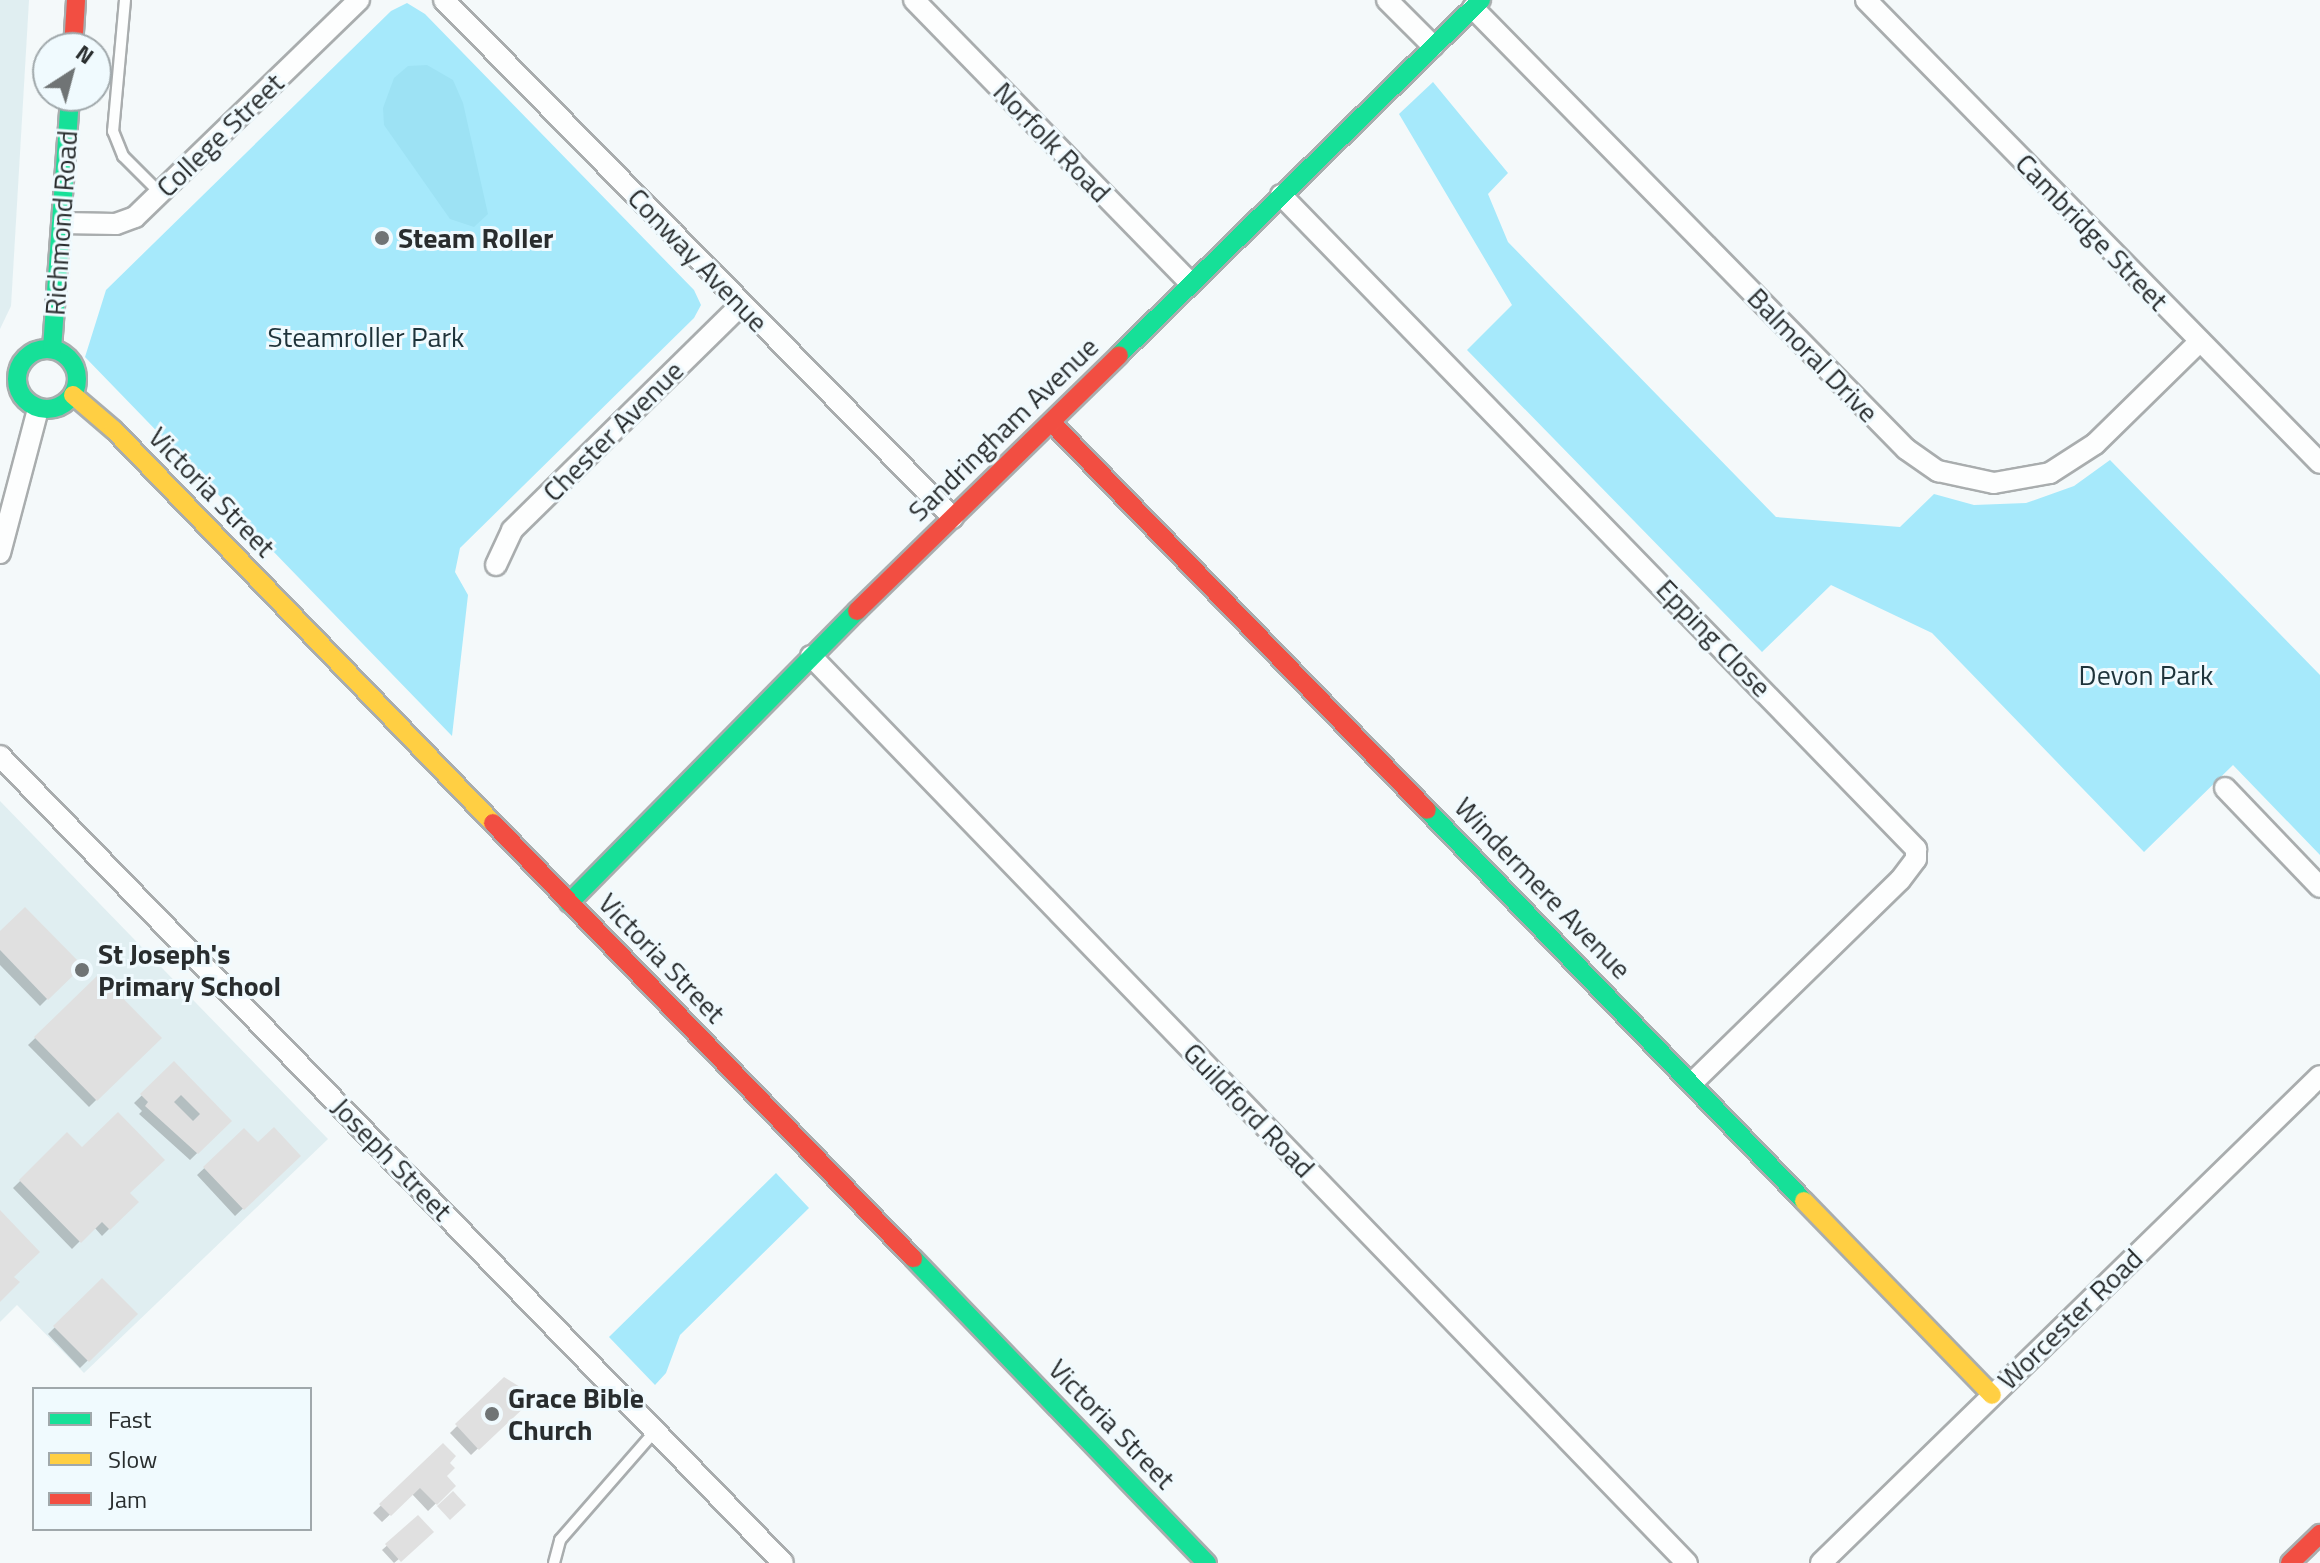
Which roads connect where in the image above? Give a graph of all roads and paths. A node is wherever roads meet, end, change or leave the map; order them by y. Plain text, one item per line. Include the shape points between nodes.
1 (76, 0) edge
2 (125, 0) edge
3 (359, 0) edge
4 (444, 0) edge
5 (914, 0) edge
6 (1387, 0) edge
7 (1866, 0) edge
8 (1477, 4) edge
9 (74, 32) edge
10 (1433, 46) junction
11 (69, 112) edge
12 (160, 193) junction
13 (1281, 195) junction
14 (62, 223) junction
15 (1190, 283) junction
16 (741, 305) junction
17 (2200, 341) junction
18 (52, 349) junction
19 (9, 368) edge
20 (73, 395) junction
21 (38, 409) junction
22 (1051, 422) junction
23 (2320, 463) edge
24 (953, 518) junction
25 (0, 553) edge
26 (496, 565) dead end
27 (811, 656) junction
28 (0, 756) edge
29 (2225, 788) dead end
30 (2320, 887) edge
31 (569, 903) junction
32 (2320, 1076) edge
33 (1693, 1082) junction
34 (1992, 1395) junction
35 (655, 1431) junction
36 (2320, 1534) edge
37 (554, 1563) edge
38 (783, 1563) edge
39 (1207, 1563) edge
40 (1687, 1563) edge
41 (1821, 1563) edge
42 (2290, 1563) edge

1 - 9 street
2 - 12 lane, Richmond Road via 113,131 123,156
3 - 12 street, College Street
4 - 16 street, Conway Avenue
5 - 15 street, Norfolk Road
6 - 10 street
7 - 17 street, Cambridge Street
8 - 10 street, Sandringham Avenue
8 - 17 street, Balmoral Drive via 1906,449 1938,471 1994,483 2050,473 2095,444
10 - 13 street, Sandringham Avenue
11 - 14 street, Richmond Road
12 - 14 street, College Street via 123,223
13 - 15 street, Sandringham Avenue
13 - 33 street, Epping Close via 1916,849 1916,859 1900,880
14 - 18 street, Richmond Road
15 - 22 street, Sandringham Avenue
16 - 24 street, Conway Avenue
16 - 26 street, Chester Avenue via 512,530
17 - 23 street, Cambridge Street
18 - 19 street via 35,351
18 - 20 street via 75,367
19 - 21 street via 18,390
20 - 21 street via 59,408
20 - 31 street, Victoria Street via 114,430
21 - 25 street
22 - 24 street, Sandringham Avenue
22 - 33 street, Windermere Avenue
24 - 27 street, Sandringham Avenue
27 - 31 street, Sandringham Avenue
27 - 40 street, Guildford Road
28 - 35 street, Joseph Street
29 - 30 street
31 - 39 street, Victoria Street
32 - 34 street, Worcester Road
33 - 34 street, Windermere Avenue
34 - 41 street, Worcester Road
35 - 37 lane via 560,1540
35 - 38 street, Joseph Street
36 - 42 street

